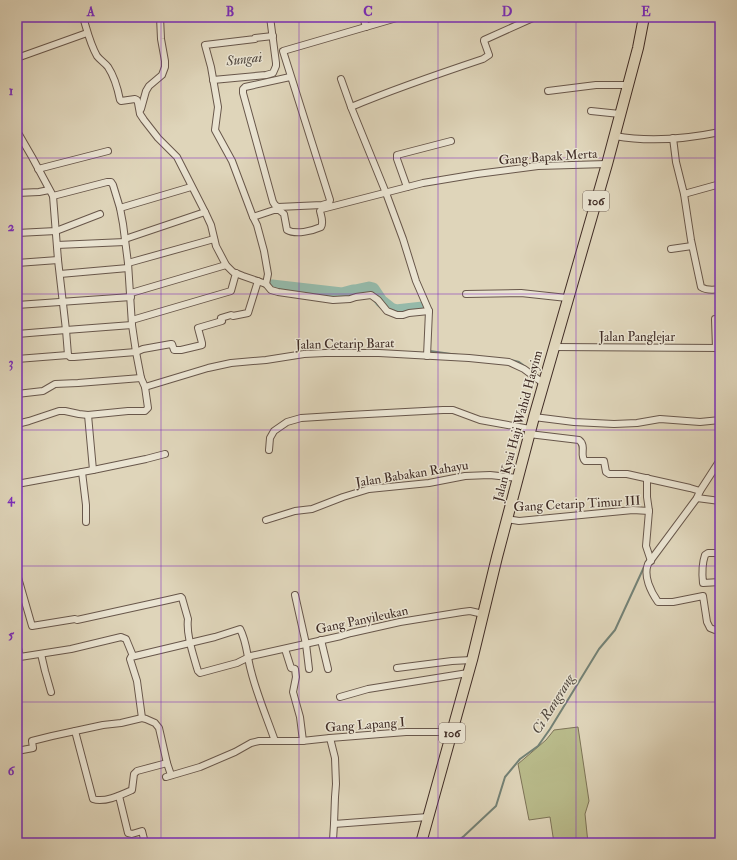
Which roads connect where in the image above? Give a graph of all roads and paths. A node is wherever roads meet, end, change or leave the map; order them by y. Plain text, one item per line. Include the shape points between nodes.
1 (83, 17) edge
2 (160, 17) edge
3 (270, 17) edge
4 (363, 17) edge
5 (400, 17) edge
6 (535, 17) edge
7 (644, 17) edge
8 (366, 27) junction
9 (87, 33) junction
10 (271, 36) junction
11 (17, 58) edge
12 (290, 77) junction
13 (341, 79) dead end
14 (213, 80) junction
15 (628, 85) junction
16 (548, 91) dead end
17 (351, 107) junction
18 (591, 111) dead end
19 (140, 114) junction
20 (620, 114) junction
21 (17, 131) edge
22 (720, 132) edge
23 (615, 136) junction
24 (673, 138) junction
25 (451, 141) dead end
26 (108, 150) dead end
27 (607, 164) junction
28 (38, 169) junction
29 (720, 184) edge
30 (192, 186) junction
31 (407, 187) junction
32 (49, 190) junction
33 (17, 193) edge
34 (386, 193) junction
35 (684, 194) junction
36 (53, 196) junction
37 (120, 208) junction
38 (205, 212) junction
39 (100, 214) dead end
40 (253, 216) junction
41 (56, 231) junction
42 (17, 234) edge
43 (214, 239) junction
44 (125, 240) junction
45 (57, 245) junction
46 (692, 246) junction
47 (671, 249) dead end
48 (58, 260) junction
49 (17, 263) edge
50 (128, 265) junction
51 (226, 266) junction
52 (236, 273) junction
53 (60, 274) junction
54 (258, 281) junction
55 (266, 284) junction
56 (720, 289) edge
57 (466, 294) dead end
58 (131, 295) junction
59 (567, 298) junction
60 (64, 302) junction
61 (17, 305) edge
62 (429, 311) junction
63 (715, 320) dead end
64 (132, 323) junction
65 (66, 330) junction
66 (17, 334) edge
67 (553, 347) junction
68 (718, 348) edge
69 (136, 352) junction
70 (68, 355) junction
71 (427, 356) junction
72 (17, 359) edge
73 (142, 378) junction
74 (543, 383) junction
75 (145, 387) junction
76 (17, 394) edge
77 (88, 415) junction
78 (534, 417) junction
79 (720, 420) edge
80 (17, 424) edge
81 (530, 431) junction
82 (269, 450) dead end
83 (165, 454) dead end
84 (720, 460) edge
85 (93, 470) junction
86 (82, 472) junction
87 (518, 478) junction
88 (647, 478) junction
89 (17, 484) edge
90 (700, 491) junction
91 (697, 498) junction
92 (720, 501) edge
93 (649, 511) junction
94 (507, 519) junction
95 (266, 520) dead end
96 (86, 522) dead end
97 (720, 553) edge
98 (651, 561) junction
99 (17, 574) edge
100 (720, 582) edge
101 (295, 595) dead end
102 (483, 614) junction
103 (720, 629) edge
104 (321, 640) junction
105 (190, 642) junction
106 (17, 643) edge
107 (306, 644) junction
108 (285, 649) junction
109 (18, 651) edge
110 (41, 654) junction
111 (133, 656) junction
112 (247, 658) junction
113 (472, 660) junction
114 (397, 668) dead end
115 (309, 669) dead end
116 (328, 669) dead end
117 (468, 673) junction
118 (51, 692) dead end
119 (340, 697) dead end
120 (142, 718) junction
121 (75, 731) junction
122 (452, 732) junction
123 (330, 738) junction
124 (277, 741) junction
125 (304, 741) junction
126 (17, 751) edge
127 (167, 763) junction
128 (119, 796) junction
129 (428, 817) junction
130 (334, 824) junction
131 (333, 840) dead end
132 (145, 843) edge
133 (421, 843) edge

1 - 9 street
2 - 19 street via 165,67 162,75 146,91
3 - 10 street
4 - 8 street
5 - 8 street
6 - 17 street via 484,40 489,55 483,59
7 - 15 main road, Jalan Kyai Haji Wahid Hasyim / 106
8 - 12 street via 283,51
9 - 11 street
9 - 19 street via 98,57 112,73 120,100 137,100
10 - 14 street via 276,63 273,73
10 - 14 street via 205,45
12 - 12 street via 245,87 243,92 275,205 322,205 329,203 330,200
13 - 17 street
14 - 40 street via 218,107 215,130 232,161
15 - 16 street via 596,85
15 - 20 main road, Jalan Kyai Haji Wahid Hasyim / 106
17 - 34 street
18 - 20 street
19 - 30 street via 158,138 177,157
20 - 23 main road, Jalan Kyai Haji Wahid Hasyim / 106
21 - 28 street
22 - 24 street
23 - 24 street via 645,140
23 - 27 main road, Jalan Kyai Haji Wahid Hasyim / 106
24 - 35 street
25 - 31 street via 396,155
26 - 28 street
27 - 31 street, Gang Bapak Merta via 538,166
27 - 59 main road, Jalan Kyai Haji Wahid Hasyim / 106
28 - 32 street
29 - 35 street
30 - 37 street
30 - 38 street
31 - 34 street, Gang Bapak Merta
32 - 33 street
32 - 36 street
34 - 40 street, Gang Bapak Merta via 320,210 322,225 312,230 287,230 284,214 279,210
34 - 62 street
35 - 46 street
36 - 37 street via 111,182
36 - 41 street
37 - 44 street
38 - 43 street
38 - 44 street
39 - 41 street
40 - 55 street via 268,274
41 - 42 street
41 - 45 street
43 - 50 street
43 - 51 street
44 - 45 street
44 - 50 street
45 - 48 street
46 - 47 street
46 - 56 street via 702,289
48 - 49 street
48 - 53 street
50 - 53 street
50 - 58 street
51 - 52 street
51 - 58 street
52 - 54 street
52 - 64 street via 231,291
53 - 60 street
54 - 55 street
54 - 69 street via 248,313 231,315 221,318 222,322 198,328 202,345 174,350 171,344
55 - 62 street via 271,290 278,292 333,300 371,295 387,311 397,315
57 - 59 street via 521,293
58 - 60 street
58 - 64 street
59 - 67 main road, Jalan Kyai Haji Wahid Hasyim / 106
60 - 61 street
60 - 65 street
62 - 71 street
63 - 68 street
64 - 65 street
64 - 69 street
65 - 66 street
65 - 70 street
67 - 68 street, Jalan Panglejar
67 - 74 main road, Jalan Kyai Haji Wahid Hasyim / 106
69 - 70 street via 74,358
69 - 73 street
70 - 72 street
71 - 74 street, Jalan Cetarip Barat via 509,362
71 - 75 street, Jalan Cetarip Barat via 304,354 217,365
73 - 75 street
73 - 76 street via 54,384 43,391
74 - 78 main road, Jalan Kyai Haji Wahid Hasyim / 106
75 - 77 street via 148,408 146,410
77 - 80 street via 65,410
77 - 85 street
78 - 79 street via 614,424 637,424 664,418 700,422
78 - 81 main road, Jalan Kyai Haji Wahid Hasyim / 106
81 - 82 street via 480,420 453,410 301,418 287,422 274,431 270,438
81 - 87 main road, Jalan Kyai Haji Wahid Hasyim / 106
81 - 88 street via 581,441 583,459 604,461 606,472 609,474
83 - 85 street
84 - 90 street
85 - 86 street
86 - 89 street
86 - 96 street
87 - 94 main road, Jalan Kyai Haji Wahid Hasyim / 106
87 - 95 street, Jalan Babakan Rahayu via 490,474 369,489 312,509 295,511
88 - 90 street
88 - 93 street
90 - 91 street
91 - 92 street
91 - 98 street
93 - 94 street, Gang Cetarip Timur III via 633,510 519,521
93 - 98 street via 646,546
94 - 102 main road, Jalan Kyai Haji Wahid Hasyim / 106
97 - 100 street via 705,555 702,572 703,583
98 - 103 street via 646,569 646,575 658,602 703,596 710,628
99 - 105 street via 32,626 75,618 77,620 181,597 188,620
101 - 107 street
102 - 104 street, Gang Panyileukan via 462,612 400,622
102 - 113 main road, Jalan Kyai Haji Wahid Hasyim / 106
104 - 107 street, Gang Panyileukan
104 - 116 street
105 - 111 street
105 - 112 street via 240,629 244,637
105 - 112 street, Gang Panyileukan via 200,673
106 - 109 street
107 - 108 street, Gang Panyileukan
107 - 115 street
108 - 112 street, Gang Panyileukan
108 - 125 street via 291,668 295,668 294,692
109 - 110 street via 20,657
110 - 111 street via 121,637 126,639
110 - 118 street
111 - 120 street via 130,659 137,682
112 - 124 street via 255,687
113 - 114 street
113 - 117 main road, Jalan Kyai Haji Wahid Hasyim / 106
117 - 119 street via 368,689
117 - 122 main road, Jalan Kyai Haji Wahid Hasyim / 106
120 - 121 street
120 - 127 street via 155,723 159,728
121 - 126 street via 32,741 33,748
121 - 128 street via 93,799 96,801
122 - 123 street, Gang Lapang I via 406,732
122 - 129 main road, Jalan Kyai Haji Wahid Hasyim / 106
123 - 125 street, Gang Lapang I
123 - 130 street via 336,784
124 - 125 street, Gang Lapang I
124 - 127 street, Gang Lapang I via 251,743 200,767 168,776
127 - 128 street via 137,771 134,774 132,790
128 - 132 street via 128,833 142,831
129 - 130 street
129 - 133 main road, Jalan Kyai Haji Wahid Hasyim / 106
130 - 131 street

